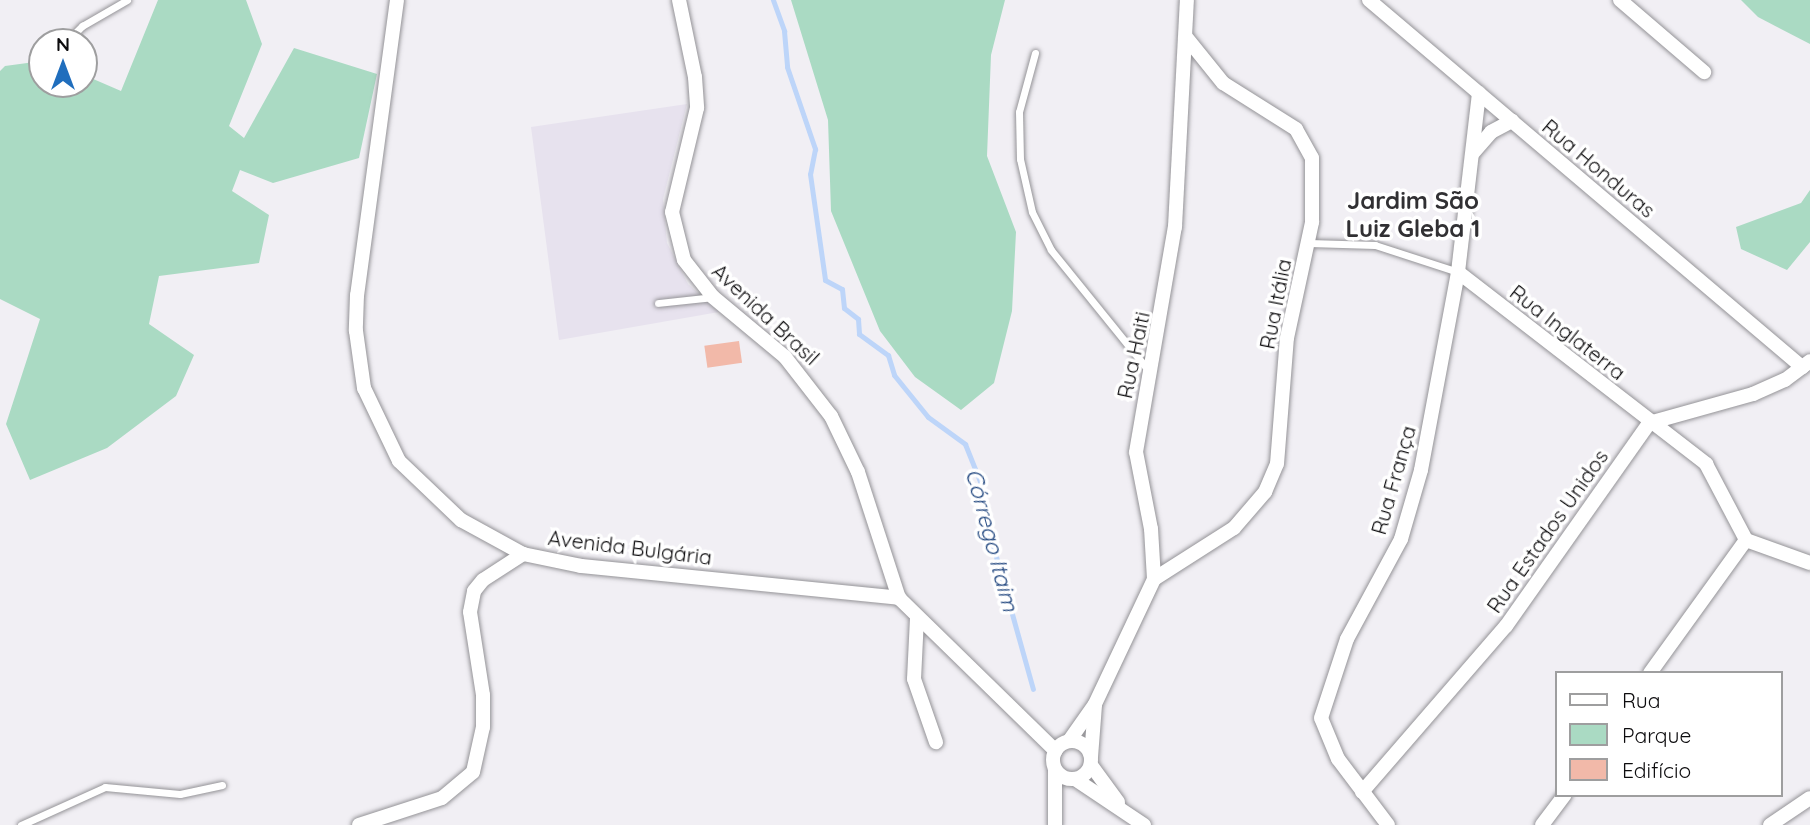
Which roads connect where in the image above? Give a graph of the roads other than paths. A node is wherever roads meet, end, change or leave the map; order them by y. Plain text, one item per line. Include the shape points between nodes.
1 (127, 0) edge
2 (397, 0) edge
3 (679, 0) edge
4 (1187, 0) edge
5 (1369, 0) edge
6 (1620, 0) edge
7 (80, 28) edge
8 (1186, 37) junction
9 (1035, 53) dead end
10 (1704, 72) dead end
11 (1479, 93) junction
12 (1512, 121) junction
13 (1473, 153) junction
14 (1309, 243) junction
15 (1458, 272) junction
16 (713, 297) junction
17 (658, 303) dead end
18 (1806, 364) edge
19 (1151, 374) junction
20 (1649, 423) junction
21 (1746, 540) junction
22 (523, 554) junction
23 (1810, 563) edge
24 (1154, 579) junction
25 (899, 598) junction
26 (916, 618) junction
27 (1651, 671) edge
28 (1095, 704) junction
29 (1069, 741) junction
30 (936, 742) dead end
31 (1056, 751) junction
32 (1091, 761) junction
33 (1055, 769) junction
34 (1075, 779) junction
35 (222, 785) dead end
36 (1363, 792) junction
37 (1563, 797) edge
38 (1810, 799) edge
39 (1123, 808) junction
40 (21, 825) edge
41 (359, 825) edge
42 (1055, 825) edge
43 (1144, 825) edge
44 (1388, 825) edge
45 (1542, 825) edge
46 (1770, 825) edge

1 - 7 lane
2 - 22 street, Avenida Bulgária via 357,295 356,331 364,388 383,436 415,479 461,520
3 - 16 street, Avenida Brasil via 695,77 696,107 672,212 684,260
4 - 8 street, Rua Haiti
5 - 11 street, Rua Honduras
6 - 10 street
8 - 14 street, Rua Itália via 1223,83 1284,118 1305,144 1314,173
8 - 19 street, Rua Haiti via 1175,227
9 - 19 lane via 1019,112 1020,159 1032,212 1051,250
11 - 12 street, Rua Honduras
11 - 13 street, Rua França
12 - 13 street via 1491,132
12 - 18 street, Rua Honduras
13 - 15 street, Rua França
14 - 15 lane, Rua Inglaterra via 1375,245
14 - 24 street, Rua Itália via 1287,338 1277,464 1265,492 1234,528
15 - 20 street, Rua Inglaterra
15 - 36 street, Rua França via 1421,470 1401,539 1347,639 1323,703 1324,733
16 - 17 lane
16 - 25 street, Avenida Brasil via 785,357 831,416 858,472
18 - 20 street via 1752,394
19 - 24 street, Rua Haiti via 1136,452 1151,529
20 - 21 street, Rua Inglaterra via 1706,464
20 - 36 street, Rua Estados Unidos via 1506,625
21 - 23 street
21 - 27 street
22 - 25 street, Avenida Bulgária via 581,566
22 - 41 street via 482,580 474,591 470,612 483,695 473,772 442,798
24 - 28 street, Rua Haiti
25 - 26 street, Avenida Brasil
26 - 30 street via 914,678
26 - 31 street, Avenida Brasil
28 - 29 street, Rua Haiti
28 - 32 street, Rua Haiti
29 - 31 street
29 - 32 street via 1087,748
31 - 33 street
32 - 34 street
32 - 39 street
33 - 34 street
33 - 42 street
34 - 39 street
35 - 40 lane via 180,794 105,787
36 - 44 street, Rua França
37 - 45 street
38 - 46 street
39 - 43 street

